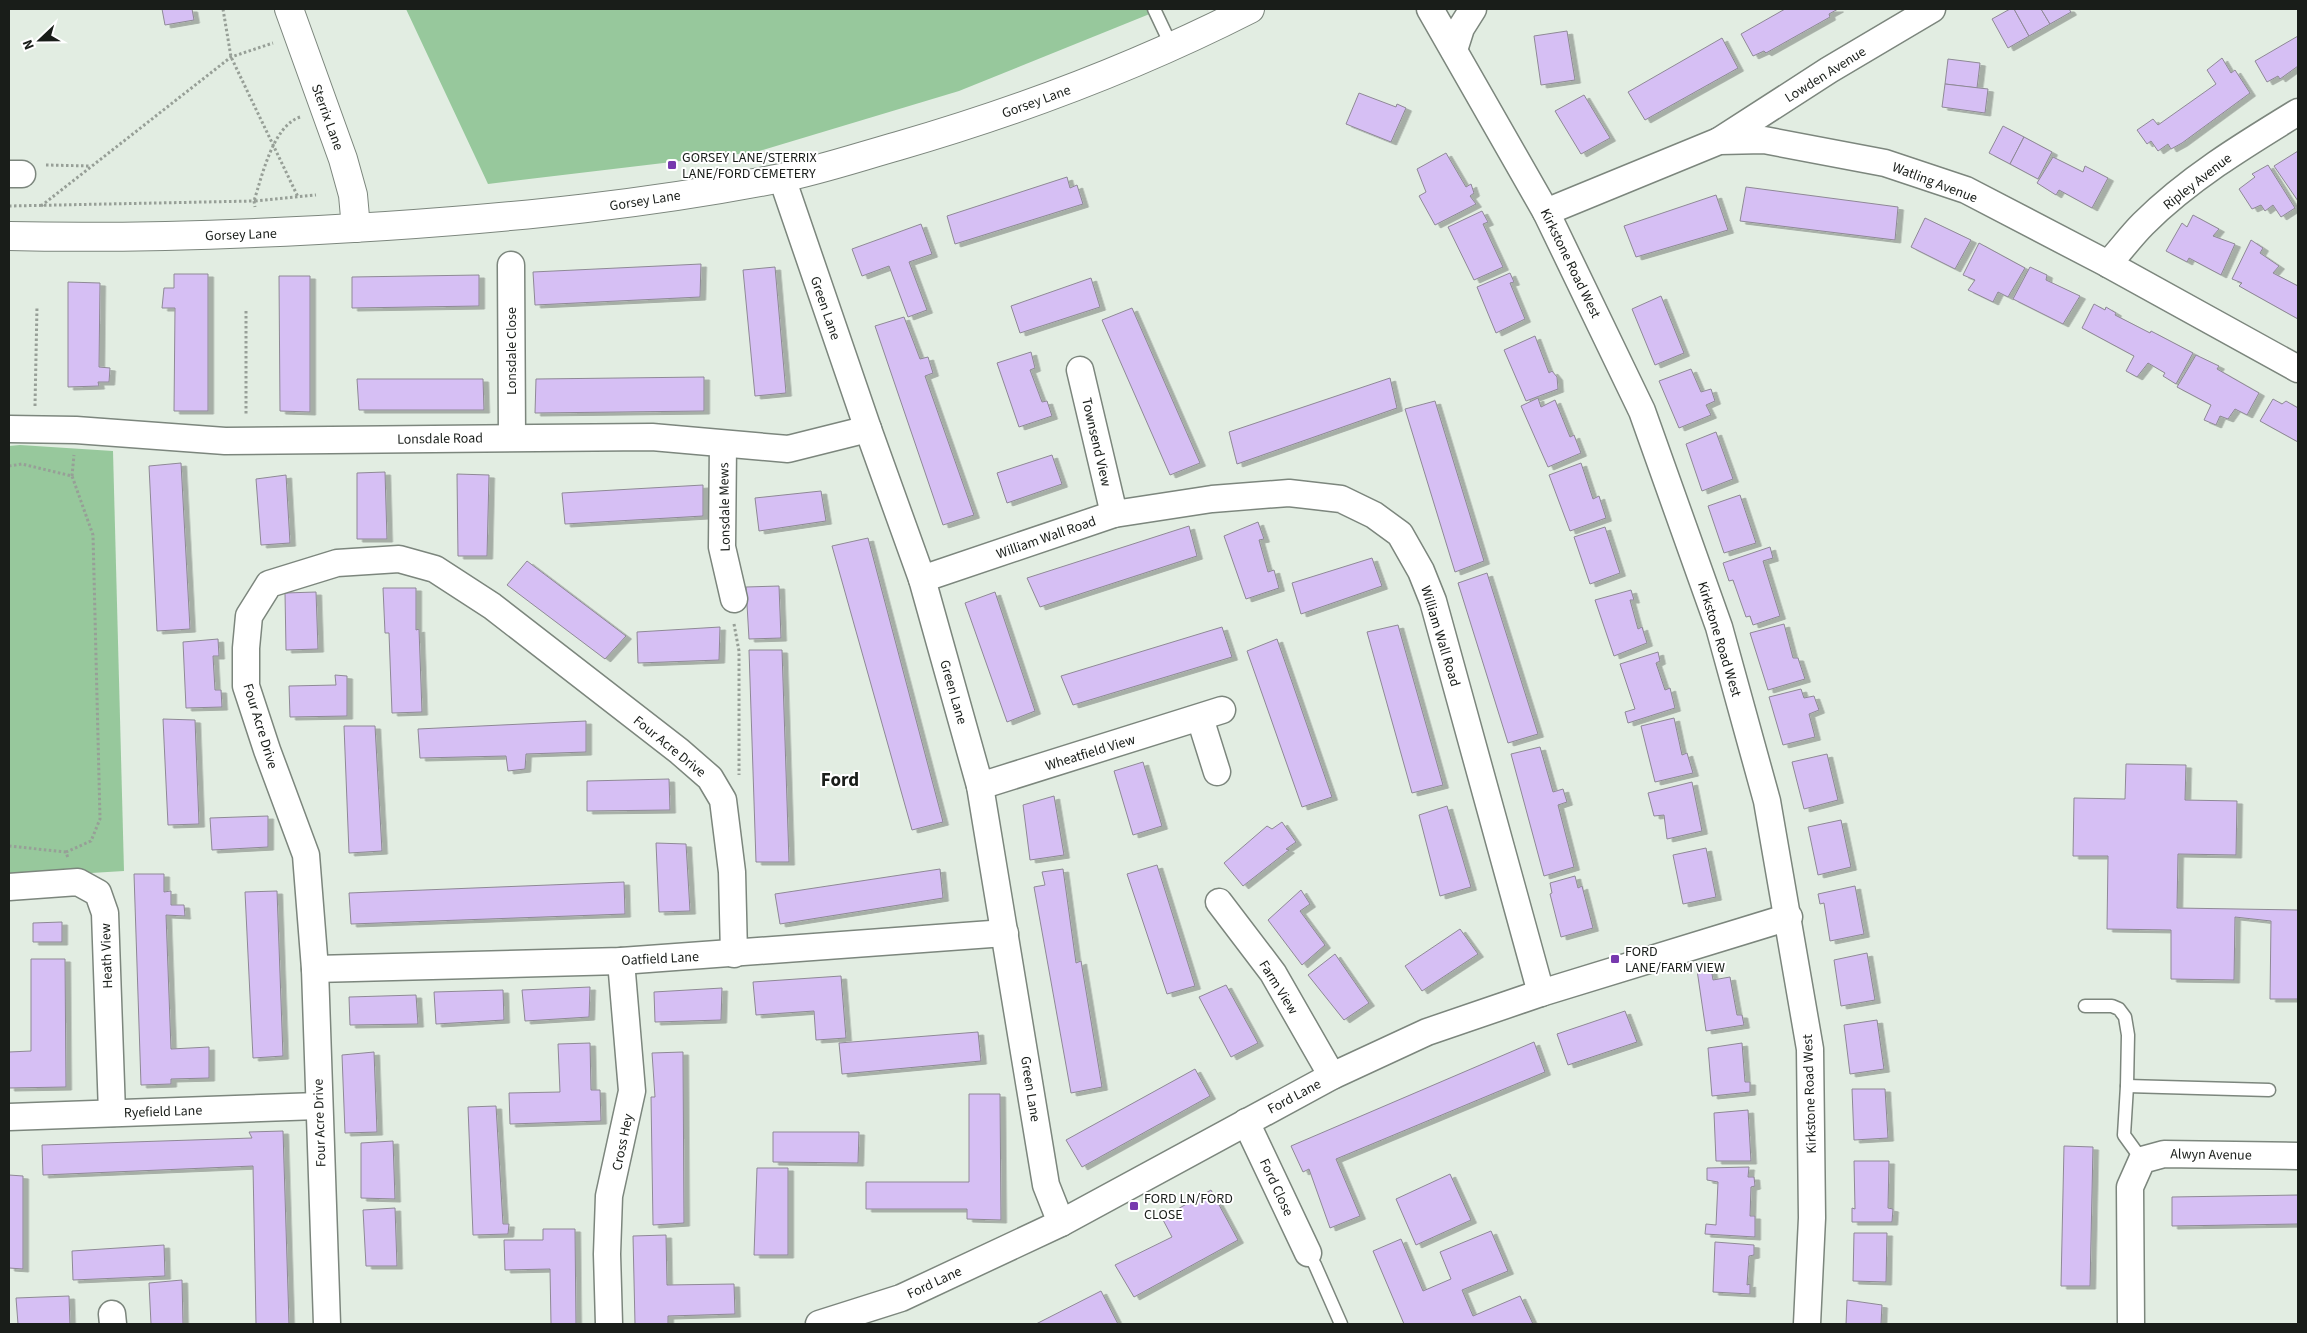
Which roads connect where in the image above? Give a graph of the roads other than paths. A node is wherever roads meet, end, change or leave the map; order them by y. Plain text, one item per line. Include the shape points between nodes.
1 (289, 9) edge
2 (1154, 9) edge
3 (1250, 9) edge
4 (1430, 9) edge
5 (1473, 9) edge
6 (1932, 9) edge
7 (1172, 45) junction
8 (1454, 50) junction
9 (2298, 112) edge
10 (1719, 141) junction
11 (782, 178) junction
12 (1546, 212) junction
13 (356, 228) junction
14 (9, 236) edge
15 (2108, 264) junction
16 (511, 265) dead end
17 (2298, 369) edge
18 (1080, 370) dead end
19 (9, 429) edge
20 (868, 429) junction
21 (512, 437) junction
22 (723, 444) junction
23 (1114, 514) junction
24 (922, 579) junction
25 (734, 599) road end
26 (1217, 772) dead end
27 (980, 786) junction
28 (9, 887) edge
29 (1219, 902) dead end
30 (1789, 917) junction
31 (1005, 933) junction
32 (734, 954) junction
33 (621, 960) junction
34 (315, 969) junction
35 (1541, 993) junction
36 (2085, 1006) dead end
37 (1332, 1076) junction
38 (2128, 1086) junction
39 (2269, 1090) dead end
40 (318, 1106) junction
41 (112, 1113) junction
42 (9, 1118) edge
43 (1246, 1122) junction
44 (2298, 1156) edge
45 (2142, 1160) junction
46 (1061, 1223) junction
47 (1308, 1253) joint
48 (327, 1324) edge
49 (609, 1324) edge
50 (819, 1324) edge
51 (1341, 1324) edge
52 (1807, 1324) edge
53 (2131, 1324) edge

1 - 13 main road, Sterrix Lane via 349,176
2 - 7 lane
3 - 7 main road, Gorsey Lane
4 - 8 street, Kirkstone Road West
5 - 8 street via 1460,28
6 - 10 street, Lowden Avenue
7 - 11 main road, Gorsey Lane via 1062,92 954,130
8 - 12 street, Kirkstone Road West
9 - 15 street, Ripley Avenue via 2230,154 2181,190 2143,224
10 - 12 street, Watling Avenue
10 - 15 street, Watling Avenue via 1764,140 1885,163 1966,190
11 - 13 main road, Gorsey Lane via 605,206 499,218
11 - 20 street, Green Lane
12 - 30 street, Kirkstone Road West via 1642,411 1719,627 1767,801
13 - 14 main road, Gorsey Lane via 263,234
15 - 17 street, Watling Avenue
16 - 21 street, Lonsdale Close
18 - 23 street, Townsend View
19 - 21 street, Lonsdale Road via 246,441
20 - 22 street, Lonsdale Road via 788,449
20 - 24 street, Green Lane
21 - 22 street, Lonsdale Road via 652,437
22 - 25 street, Lonsdale Mews via 722,547
23 - 24 street, William Wall Road
23 - 35 street, William Wall Road via 1212,499 1289,494 1341,499 1374,515 1400,534 1433,601
24 - 27 street, Green Lane
26 - 27 street, Wheatfield View via 1211,714
27 - 31 street, Green Lane
28 - 41 street, Heath View via 78,882 98,893 105,914
29 - 37 street, Farm View via 1273,973
30 - 35 street, Ford Lane
30 - 52 street, Kirkstone Road West via 1810,1049 1812,1218
31 - 32 street, Oatfield Lane
31 - 46 street, Green Lane via 1046,1185
32 - 33 street, Oatfield Lane
32 - 34 street, Four Acre Drive via 732,872 723,800 710,778 680,751 492,606 435,569 399,559 337,563 269,584 249,616 246,686 306,855
33 - 34 street, Oatfield Lane
33 - 49 street, Cross Hey via 632,1091 609,1196
34 - 40 street, Four Acre Drive
35 - 37 street, Ford Lane via 1427,1032
36 - 38 lane via 2112,1006 2125,1017
37 - 43 street, Ford Lane
38 - 39 lane
38 - 45 lane via 2124,1135
40 - 41 street, Ryefield Lane
40 - 48 street, Four Acre Drive
41 - 42 street, Ryefield Lane
43 - 46 street, Ford Lane
43 - 47 street, Ford Close
44 - 45 street, Alwyn Avenue via 2164,1154
45 - 53 street via 2130,1187
46 - 50 street, Ford Lane via 901,1298
47 - 51 lane

